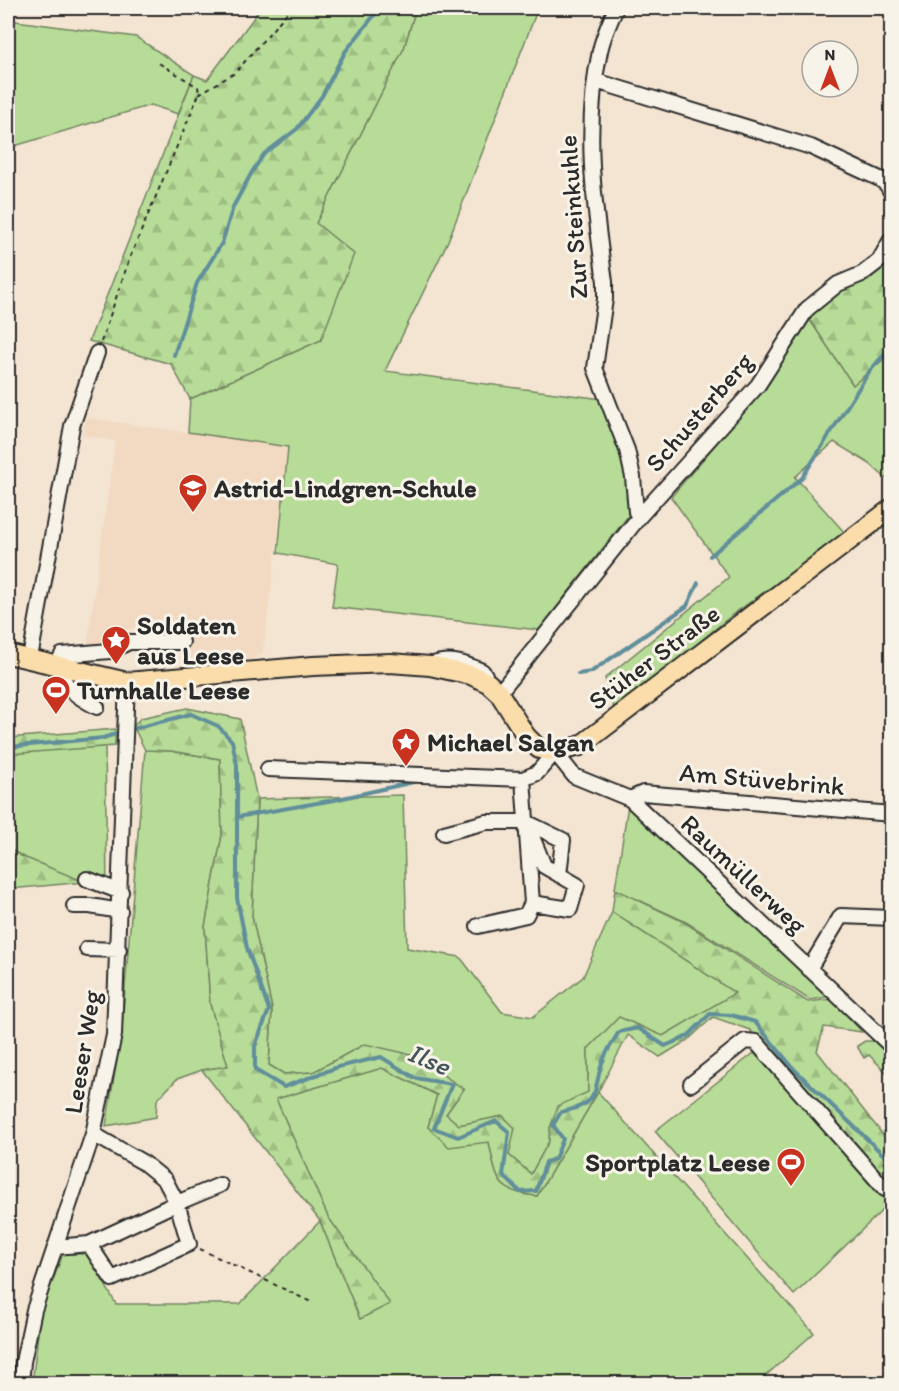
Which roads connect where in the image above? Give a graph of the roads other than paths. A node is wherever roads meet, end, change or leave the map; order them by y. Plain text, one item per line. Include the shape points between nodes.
1 (616, 8) edge
2 (596, 81) junction
3 (891, 194) edge
4 (891, 238) edge
5 (97, 353) road end
6 (891, 508) edge
7 (640, 516) junction
8 (182, 642) dead end
9 (8, 654) edge
10 (30, 658) junction
11 (57, 665) junction
12 (127, 682) junction
13 (494, 688) junction
14 (97, 707) dead end
15 (555, 752) junction
16 (268, 769) dead end
17 (523, 779) junction
18 (630, 799) junction
19 (891, 814) edge
20 (526, 822) junction
21 (444, 832) dead end
22 (559, 875) junction
23 (87, 879) dead end
24 (121, 892) junction
25 (532, 903) junction
26 (74, 906) dead end
27 (120, 911) junction
28 (891, 918) edge
29 (478, 926) dead end
30 (87, 949) dead end
31 (119, 950) junction
32 (809, 969) junction
33 (891, 1047) edge
34 (107, 1074) junction
35 (121, 1077) dead end
36 (691, 1084) dead end
37 (93, 1134) junction
38 (891, 1180) edge
39 (220, 1185) dead end
40 (177, 1203) junction
41 (89, 1244) junction
42 (56, 1248) junction
43 (21, 1383) edge

1 - 2 street, Zur Steinkuhle via 600,51
2 - 3 street via 811,147 880,179
2 - 7 street, Zur Steinkuhle via 591,111 591,174 605,290 596,368 629,457 636,512
4 - 7 street, Schusterberg via 879,261 862,274 838,284 807,309 758,385
5 - 10 street via 72,426
6 - 15 main road, Stüher Straße via 579,746
7 - 13 street
8 - 11 street via 129,642 110,651 62,655
9 - 10 main road
10 - 11 main road
11 - 12 main road
11 - 14 street via 76,696
12 - 13 main road via 390,663 471,675
12 - 24 street, Leeser Weg
13 - 15 main road via 538,749
15 - 17 street via 537,772
15 - 18 street, Raumüllerweg via 574,776
16 - 17 street
17 - 20 street
18 - 19 street, Am Stüvebrink via 643,793
18 - 32 street, Raumüllerweg
20 - 21 street via 486,822
20 - 22 street via 544,866
20 - 22 street via 563,840
20 - 25 street
22 - 25 street via 577,885 570,909
23 - 24 street
24 - 27 street, Leeser Weg
25 - 29 street via 526,915
26 - 27 street
27 - 31 street, Leeser Weg
28 - 32 street via 841,916
30 - 31 street
31 - 34 street, Leeser Weg via 111,973 114,1035
32 - 33 street, Raumüllerweg
34 - 35 street
34 - 37 street, Leeser Weg
36 - 38 street via 744,1041 756,1042 885,1189
37 - 40 street via 165,1180
37 - 42 street, Leeser Weg
39 - 40 street
40 - 41 street
40 - 41 street via 189,1244 112,1279
41 - 42 street
42 - 43 street, Leeser Weg via 34,1310

